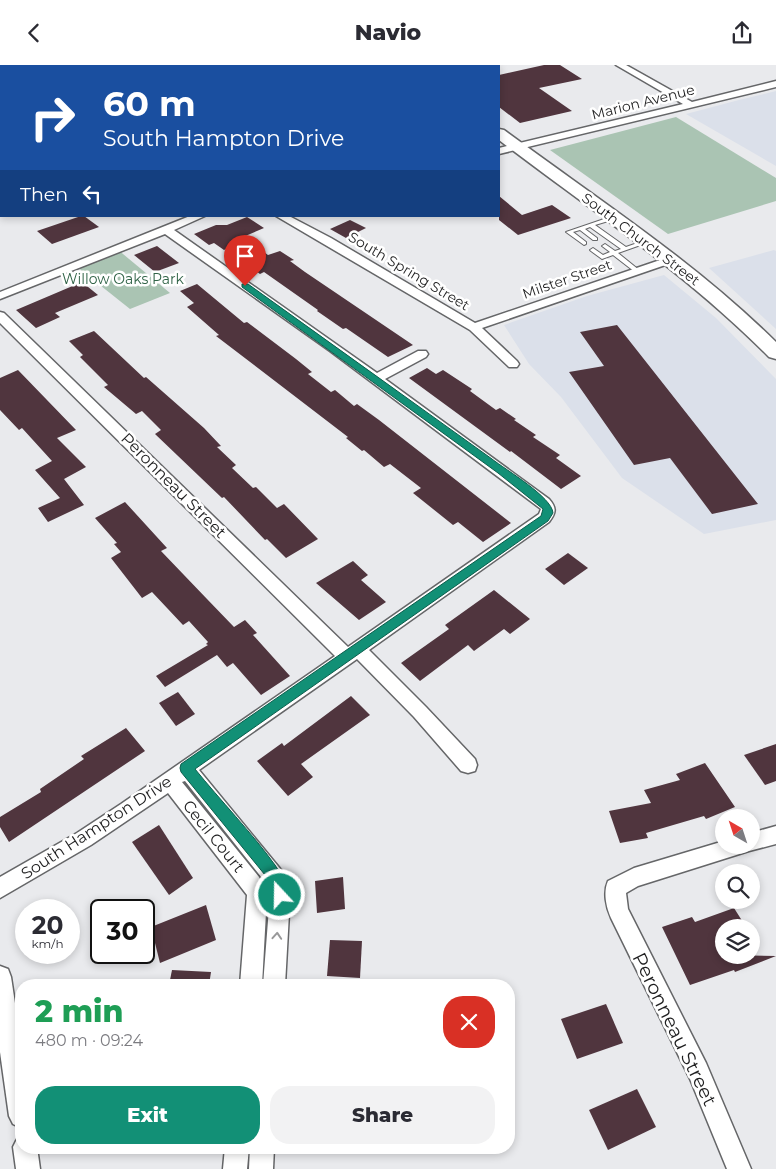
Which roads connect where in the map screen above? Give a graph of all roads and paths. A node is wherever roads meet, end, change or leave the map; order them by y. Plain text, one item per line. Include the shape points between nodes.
1 (620, 65) edge
2 (776, 84) edge
3 (690, 104) junction
4 (500, 134) edge
5 (517, 146) junction
6 (500, 151) edge
7 (197, 217) edge
8 (283, 217) edge
9 (613, 218) junction
10 (591, 225) junction
11 (581, 228) junction
12 (166, 229) junction
13 (595, 239) dead end
14 (646, 242) junction
15 (584, 243) dead end
16 (605, 246) dead end
17 (625, 249) junction
18 (594, 250) dead end
19 (614, 253) junction
20 (670, 260) junction
21 (637, 271) junction
22 (0, 296) edge
23 (0, 316) edge
24 (474, 327) junction
25 (776, 353) edge
26 (422, 354) dead end
27 (513, 364) dead end
28 (376, 379) junction
29 (352, 652) junction
30 (468, 765) dead end
31 (186, 768) junction
32 (168, 780) junction
33 (776, 835) edge
34 (760, 839) edge
35 (715, 853) edge
36 (279, 886) junction
37 (0, 888) edge
38 (257, 894) junction
39 (0, 977) edge
40 (251, 979) edge
41 (274, 979) edge
42 (15, 1076) edge
43 (27, 1154) edge
44 (236, 1154) edge
45 (262, 1154) edge
46 (28, 1169) edge
47 (235, 1169) edge
48 (261, 1169) edge
49 (739, 1169) edge

1 - 3 street
2 - 3 street, Marion Avenue
3 - 5 street, Marion Avenue
4 - 5 main road, South Church Street
5 - 6 street, Marion Avenue
5 - 9 main road, South Church Street
7 - 12 street
8 - 24 street, South Spring Street
9 - 10 lane
9 - 14 main road, South Church Street
10 - 11 lane
10 - 17 lane
11 - 13 lane
11 - 15 lane via 569,232
12 - 22 street
12 - 28 street
14 - 17 lane
14 - 20 main road, South Church Street
16 - 19 lane
17 - 19 lane
18 - 19 lane via 602,257
19 - 21 lane
20 - 21 street, Milster Street
20 - 25 main road, South Church Street via 721,300
21 - 24 street, Milster Street
23 - 29 street, Peronneau Street
24 - 27 street, South Spring Street
26 - 28 street
28 - 29 street, South Hampton Drive via 544,503 548,513
29 - 30 street, Peronneau Street via 420,712
29 - 31 street, South Hampton Drive
31 - 32 street, South Hampton Drive
31 - 36 street, Cecil Court via 270,870
32 - 37 street, South Hampton Drive via 84,839
32 - 38 street, Cecil Court
33 - 34 street
35 - 49 street, Peronneau Street via 634,878 615,888 618,911 698,1071
36 - 38 street
41 -> 36 street
38 - 40 street
39 - 42 street
43 - 46 street
44 - 47 street
45 - 48 street

